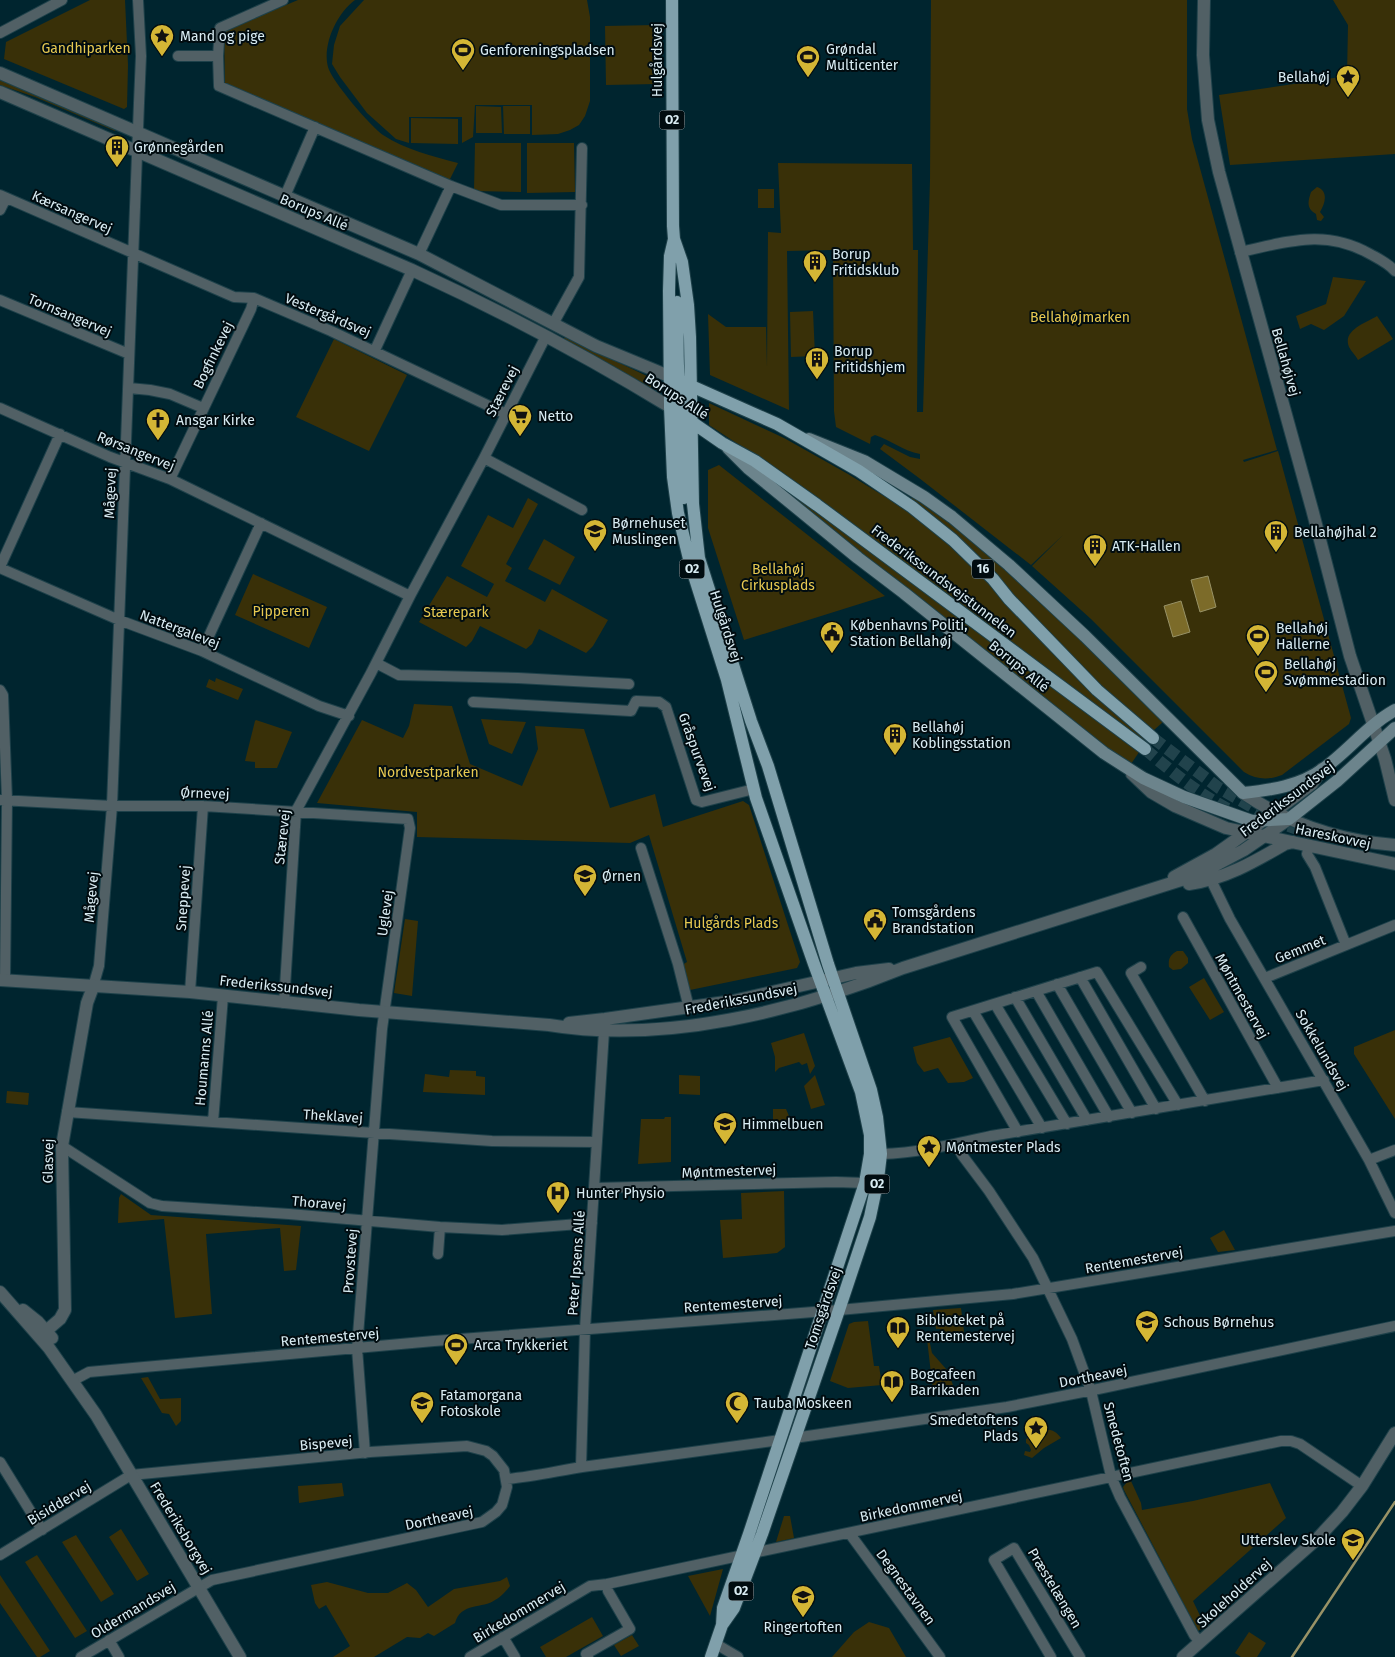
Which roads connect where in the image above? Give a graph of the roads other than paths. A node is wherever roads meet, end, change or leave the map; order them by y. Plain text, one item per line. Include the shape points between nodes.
1 (62, 0) edge
2 (138, 0) edge
3 (283, 0) edge
4 (672, 0) edge
5 (1204, 0) edge
6 (0, 33) edge
7 (178, 56) dead end
8 (218, 56) junction
9 (0, 73) edge
10 (0, 92) edge
11 (315, 127) junction
12 (138, 132) junction
13 (582, 148) dead end
14 (137, 151) junction
15 (451, 186) junction
16 (3, 196) edge
17 (285, 196) junction
18 (582, 205) junction
19 (0, 210) edge
20 (674, 240) junction
21 (1240, 252) junction
22 (133, 254) junction
23 (419, 254) junction
24 (412, 270) junction
25 (1395, 271) edge
26 (254, 298) junction
27 (0, 300) edge
28 (553, 324) junction
29 (546, 336) junction
30 (375, 350) junction
31 (129, 354) junction
32 (681, 381) junction
33 (129, 388) junction
34 (0, 408) edge
35 (203, 408) junction
36 (675, 410) junction
37 (506, 414) junction
38 (692, 422) junction
39 (789, 431) junction
40 (60, 434) junction
41 (722, 443) junction
42 (484, 458) junction
43 (124, 461) junction
44 (170, 479) junction
45 (582, 510) dead end
46 (261, 523) junction
47 (696, 539) junction
48 (0, 567) edge
49 (410, 596) junction
50 (119, 620) junction
51 (202, 651) junction
52 (376, 664) junction
53 (629, 684) dead end
54 (0, 690) edge
55 (473, 702) dead end
56 (1395, 710) edge
57 (349, 716) junction
58 (1374, 726) junction
59 (1395, 728) edge
60 (1153, 738) tunnel mouth
61 (1380, 742) junction
62 (1145, 749) tunnel mouth
63 (1127, 769) junction
64 (1322, 770) junction
65 (754, 788) junction
66 (1243, 793) junction
67 (4, 800) edge
68 (1395, 800) edge
69 (112, 806) junction
70 (203, 806) junction
71 (296, 811) junction
72 (1274, 813) junction
73 (408, 819) joint
74 (1289, 820) junction
75 (1261, 822) junction
76 (1246, 832) junction
77 (1265, 836) junction
78 (1295, 842) junction
79 (1395, 844) edge
80 (1309, 845) junction
81 (641, 848) dead end
82 (1325, 849) junction
83 (1395, 864) edge
84 (1315, 867) junction
85 (1214, 875) junction
86 (1157, 888) junction
87 (1182, 917) dead end
88 (1395, 925) edge
89 (1346, 945) junction
90 (1141, 967) dead end
91 (1080, 977) junction
92 (1265, 978) junction
93 (3, 980) edge
94 (1057, 984) junction
95 (93, 987) junction
96 (828, 987) junction
97 (1036, 991) junction
98 (190, 992) junction
99 (223, 996) junction
100 (1015, 997) junction
101 (284, 1003) junction
102 (994, 1004) junction
103 (689, 1008) junction
104 (384, 1011) junction
105 (973, 1011) junction
106 (604, 1025) junction
107 (1324, 1080) junction
108 (1278, 1088) junction
109 (1205, 1101) junction
110 (1178, 1105) junction
111 (1156, 1109) junction
112 (67, 1112) junction
113 (1132, 1113) junction
114 (1109, 1117) junction
115 (1087, 1120) junction
116 (213, 1122) junction
117 (1067, 1124) junction
118 (1042, 1128) junction
119 (1018, 1132) junction
120 (374, 1133) junction
121 (598, 1142) junction
122 (956, 1144) junction
123 (62, 1146) junction
124 (1395, 1150) edge
125 (880, 1154) junction
126 (1370, 1160) junction
127 (865, 1183) junction
128 (594, 1188) junction
129 (1395, 1213) edge
130 (367, 1222) junction
131 (592, 1223) junction
132 (440, 1227) junction
133 (1395, 1231) edge
134 (438, 1254) dead end
135 (1049, 1289) junction
136 (0, 1291) edge
137 (839, 1310) junction
138 (822, 1311) junction
139 (1395, 1326) edge
140 (585, 1329) junction
141 (46, 1331) junction
142 (357, 1348) junction
143 (75, 1379) junction
144 (1091, 1391) junction
145 (1395, 1433) edge
146 (794, 1438) junction
147 (780, 1440) junction
148 (364, 1453) junction
149 (0, 1462) edge
150 (581, 1467) junction
151 (131, 1475) junction
152 (1111, 1476) junction
153 (507, 1479) junction
154 (1362, 1486) junction
155 (42, 1530) junction
156 (850, 1534) junction
157 (0, 1555) edge
158 (748, 1555) junction
159 (607, 1584) junction
160 (199, 1587) junction
161 (503, 1637) junction
162 (109, 1640) junction
163 (1200, 1642) junction
164 (716, 1644) junction
165 (735, 1656) edge
166 (81, 1657) edge
167 (119, 1657) edge
168 (240, 1657) edge
169 (470, 1657) edge
170 (515, 1657) edge
171 (588, 1657) edge
172 (711, 1657) edge
173 (940, 1657) edge
174 (1051, 1657) edge
175 (1080, 1657) edge
176 (1183, 1657) edge

1 - 6 street
2 - 12 street, Mågevej
3 - 8 street via 220,28
4 - 20 main road, Hulgårdsvej / O2
5 - 21 street, Bellahøjvej via 1208,120
7 - 8 street
8 - 11 street via 219,86
9 - 12 street, Borups Allé
10 - 14 street, Borups Allé
11 - 15 street
11 - 17 street, Borups Allé
12 - 14 street, Mågevej
12 - 17 street, Borups Allé
13 - 18 street
14 - 22 street, Mågevej
14 - 24 street, Borups Allé
15 - 18 street via 500,206
15 - 23 street
16 - 19 street
16 - 22 street, Kærsangervej
17 - 23 street, Borups Allé
18 - 28 street via 579,277
20 - 32 main road, Hulgårdsvej / O2 via 669,291
20 - 32 main road, Hulgårdsvej / O2 via 682,262 688,305
21 - 25 street via 1282,242 1327,238 1357,246
21 - 58 street, Bellahøjvej via 1350,656
22 - 26 street, Vestergårdsvej via 234,296
22 - 31 street, Mågevej
23 - 28 street, Borups Allé
24 - 29 street, Borups Allé
24 - 30 street
26 - 30 street, Vestergårdsvej
26 - 35 street, Bogfinkevej
27 - 31 street, Tornsangervej
28 - 32 street, Borups Allé via 596,346
29 - 36 street, Borups Allé
29 - 37 street, Stærevej
30 - 37 street, Vestergårdsvej
31 - 33 street, Mågevej
32 - 36 main road, Hulgårdsvej / O2
32 - 38 main road, Hulgårdsvej / O2
32 - 39 main road, Borups Allé / 16
33 - 35 street via 170,394
33 - 43 street, Mågevej
34 - 40 street, Rørsangervej
35 - 44 street, Bogfinkevej
36 - 38 main road, Borups Allé
36 - 47 main road via 686,514
36 - 65 main road, Hulgårdsvej / O2 via 673,477 682,533 727,680
37 - 42 street, Stærevej
38 - 41 main road, Borups Allé
38 - 47 main road, Hulgårdsvej / O2
39 - 60 main road, Frederikssundsvejstunnelen / 16 via 866,475 953,540 1097,690
39 - 66 main road, Borups Allé via 864,460 952,517 1085,636
40 - 43 street, Rørsangervej
40 - 48 street
41 - 62 main road, Frederikssundsvejstunnelen via 755,461 817,505
41 - 63 main road, Borups Allé via 858,558
42 - 45 street
42 - 49 street, Stærevej
43 - 44 street, Rørsangervej
43 - 50 street, Mågevej
44 - 46 street, Rørsangervej
46 - 49 street, Rørsangervej
46 - 51 street
47 - 96 main road, Hulgårdsvej / O2 via 722,631 768,766 810,910
48 - 50 street, Nattergalevej
49 - 52 street, Stærevej
50 - 51 street, Nattergalevej
50 - 69 street, Mågevej
51 - 57 street, Nattergalevej via 313,703
52 - 53 street via 399,675
52 - 57 street, Stærevej
54 - 67 street via 4,695
55 - 65 street, Gråspurvevej via 631,711 636,701 659,702 666,707 696,800 702,802
56 - 58 main road, Frederikssundsvej
57 - 71 street, Stærevej
58 - 61 street, Bellahøjvej
58 - 64 main road, Frederikssundsvej
59 - 61 main road, Frederikssundsvej
61 - 68 street, Bellahøjvej
61 - 74 main road, Frederikssundsvej
63 - 75 main road via 1184,797
63 - 76 street, Borups Allé via 1151,792 1175,806
64 - 66 main road, Frederikssundsvej via 1285,786
64 - 72 street, Frederikssundsvej via 1312,784
65 - 96 main road, Hulgårdsvej / O2
66 - 72 street, Borups Allé
67 - 69 street, Ørnevej
67 - 93 street
69 - 70 street, Ørnevej
69 - 95 street, Mågevej via 99,966
70 - 71 street, Ørnevej
70 - 98 street, Sneppevej
71 - 73 street, Ørnevej
71 - 101 street, Stærevej
72 - 74 street, Hareskovvej
72 - 75 street, Frederikssundsvej
73 - 104 street, Uglevej via 410,828
74 - 75 main road
74 - 77 street, Frederikssundsvej
74 - 79 street, Hareskovvej via 1320,832
75 - 76 street, Frederikssundsvej
76 - 77 street, Borups Allé
76 - 86 street, Frederikssundsvej via 1211,857
77 - 78 street, Hareskovvej
77 - 85 street, Frederikssundsvej
78 - 80 street, Hareskovvej
78 - 85 street via 1285,844 1242,868
80 - 82 street, Hareskovvej
80 - 84 street, Gemmet via 1308,854
81 - 103 street
82 - 83 street, Hareskovvej
82 - 84 street
84 - 89 street, Gemmet
85 - 86 street, Frederikssundsvej via 1197,875
85 - 92 street, Sokkelundsvej via 1214,888
86 - 96 street, Frederikssundsvej via 903,968 856,973
87 - 108 street, Møntmestervej
88 - 89 street, Gemmet
89 - 92 street, Gemmet
90 - 109 street via 1131,973
91 - 94 street
91 - 110 street via 1097,972
91 - 111 street
92 - 107 street, Sokkelundsvej
93 - 95 street, Frederikssundsvej
94 - 97 street
94 - 113 street
95 - 98 street, Frederikssundsvej
95 - 112 street, Glasvej via 87,1002
96 - 103 street, Frederikssundsvej
96 - 106 street, Frederikssundsvej via 744,1016 659,1028
96 - 125 main road, Tomsgårdsvej / O2 via 871,1090 879,1126
96 - 127 main road, Tomsgårdsvej / O2 via 867,1118 870,1154
97 - 100 street
97 - 114 street
98 - 99 street, Frederikssundsvej
99 - 101 street, Frederikssundsvej
99 - 116 street, Houmanns Allé
100 - 102 street
100 - 115 street
101 - 104 street, Frederikssundsvej
102 - 105 street
102 - 117 street
103 - 106 street, Frederikssundsvej
104 - 106 street, Frederikssundsvej via 549,1025
104 - 120 street, Provstevej
105 - 118 street
105 - 119 street via 952,1017
106 - 121 street, Peter Ipsens Allé
107 - 108 street
107 - 126 street, Sokkelundsvej
108 - 109 street
109 - 110 street
110 - 111 street
111 - 113 street
112 - 116 street, Theklavej
112 - 123 street, Glasvej
113 - 114 street
114 - 115 street
115 - 117 street
116 - 120 street, Theklavej
117 - 118 street
118 - 119 street
119 - 122 street
120 - 121 street, Theklavej via 492,1142
120 - 130 street, Provstevej
121 - 128 street, Peter Ipsens Allé
122 - 125 street
122 - 135 street, Smedetoften via 1033,1258
123 - 130 street, Thoravej via 150,1204
123 - 141 street, Glasvej via 65,1310
124 - 126 street
125 - 137 main road, Tomsgårdsvej / O2 via 870,1217
126 - 129 street, Sokkelundsvej
127 - 128 street, Møntmestervej
127 - 138 main road, Tomsgårdsvej / O2
128 - 131 street, Peter Ipsens Allé
130 - 132 street, Thoravej
130 - 142 street, Provstevej
131 - 132 street, Thoravej via 502,1230
131 - 140 street, Peter Ipsens Allé
132 - 134 street
133 - 135 street, Rentemestervej
135 - 137 street, Rentemestervej
135 - 144 street, Smedetoften
136 - 141 street, Frederiksborgvej
136 - 143 street, Frederiksborgvej
137 - 138 street, Rentemestervej
137 - 146 main road, Tomsgårdsvej / O2
138 - 140 street, Rentemestervej
138 - 147 main road, Tomsgårdsvej / O2
139 - 144 street, Dortheavej
140 - 142 street, Rentemestervej
140 - 150 street, Peter Ipsens Allé
141 - 143 street, Frederiksborgvej
142 - 143 street, Rentemestervej via 89,1372
142 - 148 street, Provstevej
143 - 151 street, Frederiksborgvej
144 - 146 street, Dortheavej via 1007,1407
144 - 152 street, Smedetoften
145 - 154 street, Skoleholdervej
146 - 158 main road, Tomsgårdsvej / O2
147 - 150 street
147 - 158 main road, Tomsgårdsvej / O2
148 - 151 street, Bispevej
148 - 153 street, Bispevej via 477,1447 499,1462
149 - 155 street
150 - 153 street
151 - 155 street, Bisiddervej
151 - 160 street, Frederiksborgvej
152 - 154 street, Birkedommervej via 1291,1440
152 - 156 street, Birkedommervej
152 - 163 street, Smedetoften
153 - 160 street, Dortheavej via 502,1505 482,1522 212,1580
154 - 163 street, Skoleholdervej via 1317,1539
155 - 157 street, Bisiddervej
156 - 158 street, Birkedommervej
156 - 173 street, Degnestavnen
158 - 159 street, Birkedommervej
158 - 164 main road, Tomsgårdsvej / O2 via 723,1608
159 - 161 street, Birkedommervej via 590,1586
159 - 171 street via 630,1628 586,1654
160 - 162 street, Oldermandsvej
160 - 168 street, Frederiksborgvej
161 - 169 street, Birkedommervej
161 - 170 street
162 - 166 street, Oldermandsvej
162 - 167 street
163 - 176 street, Skoleholdervej
164 - 165 street
164 - 172 main road, Tomsgårdsvej / O2
174 - 175 street, Præstelængen via 994,1560 1014,1548

